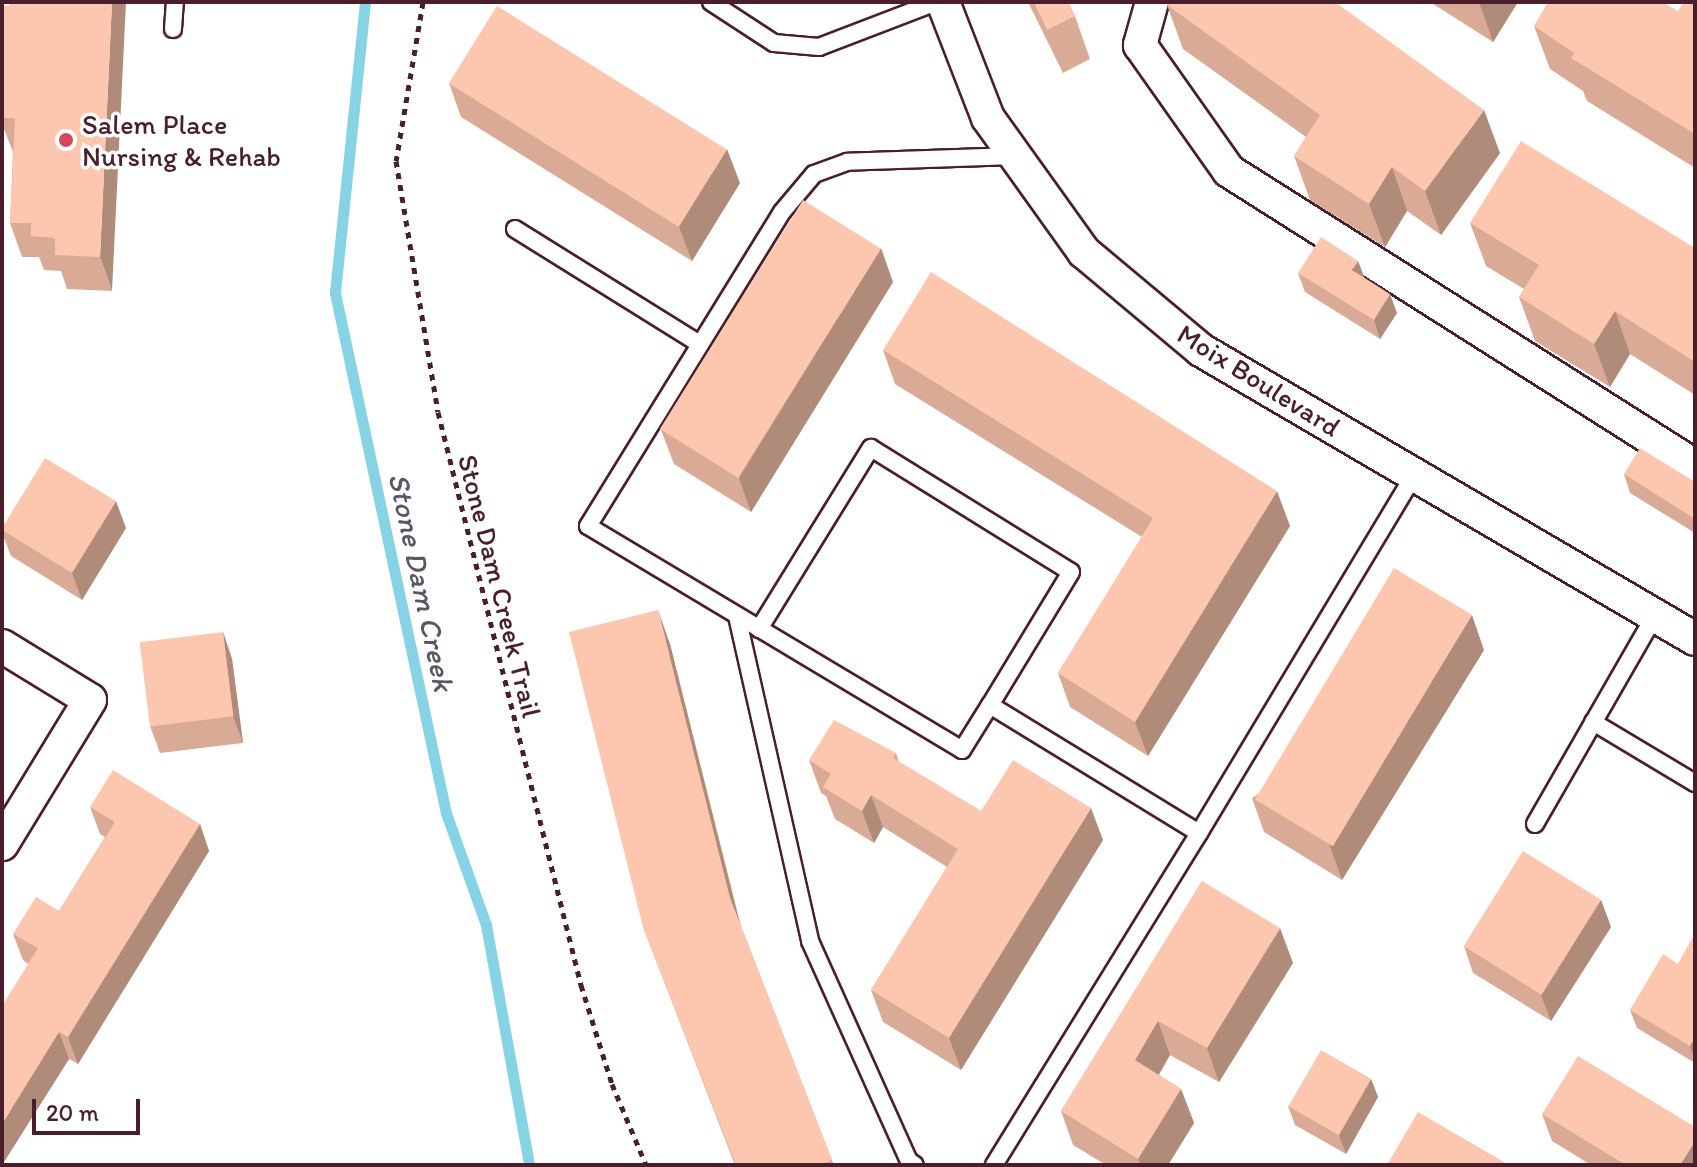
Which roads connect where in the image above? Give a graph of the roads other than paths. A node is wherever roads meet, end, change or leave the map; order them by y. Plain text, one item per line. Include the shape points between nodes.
1 (175, 2) edge
2 (711, 2) edge
3 (936, 2) edge
4 (943, 2) edge
5 (1152, 2) edge
6 (173, 29) dead end
7 (1015, 156) junction
8 (515, 229) dead end
9 (700, 344) junction
10 (1695, 466) edge
11 (1414, 475) junction
12 (1655, 615) junction
13 (737, 616) junction
14 (759, 629) junction
15 (1695, 639) edge
16 (2, 646) edge
17 (990, 705) junction
18 (1593, 722) junction
19 (1695, 783) edge
20 (1535, 824) dead end
21 (1199, 833) junction
22 (2, 844) edge
23 (915, 1165) edge
24 (994, 1165) edge

1 - 6 lane
2 - 3 lane via 774,43 819,47
4 - 7 street, Moix Boulevard via 988,118
5 - 10 street via 1140,45 1229,171
7 - 9 lane via 847,162 814,174 782,212
7 - 11 street, Moix Boulevard via 1084,252 1201,350
8 - 9 lane
9 - 13 lane via 588,526
11 - 12 street, Moix Boulevard
11 - 21 lane
12 - 15 street, Moix Boulevard
12 - 18 lane
13 - 14 lane
13 - 23 lane via 810,941
14 - 17 lane via 962,750
14 - 17 lane via 871,448 1071,572
16 - 22 street via 90,700
17 - 21 lane
18 - 19 lane
18 - 20 lane
21 - 24 lane

